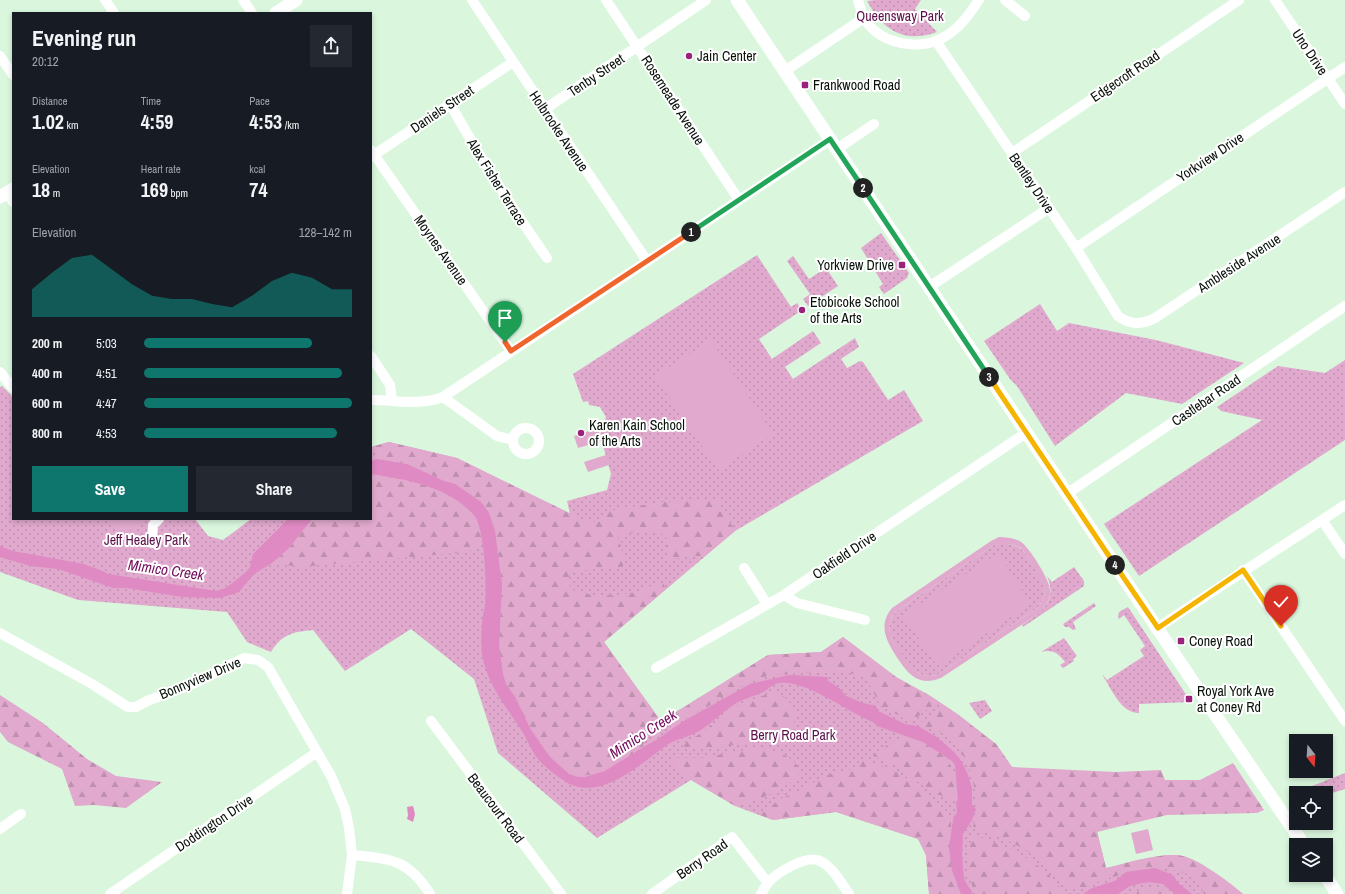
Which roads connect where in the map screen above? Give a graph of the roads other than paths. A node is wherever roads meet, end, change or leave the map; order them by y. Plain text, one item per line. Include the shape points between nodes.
1 (106, 0) edge
2 (243, 0) edge
3 (296, 0) edge
4 (472, 0) edge
5 (606, 0) edge
6 (706, 0) edge
7 (737, 0) edge
8 (858, 0) edge
9 (980, 0) edge
10 (1005, 0) edge
11 (1239, 0) edge
12 (1275, 0) edge
13 (113, 12) edge
14 (251, 12) edge
15 (279, 12) edge
16 (1025, 16) dead end
17 (864, 18) junction
18 (936, 41) junction
19 (638, 46) junction
20 (0, 56) edge
21 (513, 62) junction
22 (1345, 67) edge
23 (785, 71) junction
24 (12, 74) edge
25 (1328, 78) junction
26 (450, 104) junction
27 (1345, 104) edge
28 (544, 109) junction
29 (874, 124) dead end
30 (834, 144) junction
31 (1012, 153) junction
32 (372, 154) edge
33 (1345, 192) edge
34 (739, 200) junction
35 (1049, 208) junction
36 (1076, 248) junction
37 (547, 258) dead end
38 (647, 261) junction
39 (929, 288) junction
40 (1345, 306) edge
41 (1130, 323) joint
42 (511, 351) junction
43 (372, 358) edge
44 (0, 372) edge
45 (12, 387) edge
46 (443, 396) junction
47 (372, 400) edge
48 (392, 400) junction
49 (1026, 433) junction
50 (513, 440) dead end
51 (1068, 493) junction
52 (1345, 505) edge
53 (158, 520) edge
54 (1322, 520) junction
55 (152, 543) dead end
56 (1345, 554) edge
57 (744, 568) dead end
58 (1243, 570) junction
59 (784, 595) junction
60 (767, 604) junction
61 (865, 620) dead end
62 (1158, 628) junction
63 (0, 633) edge
64 (656, 668) dead end
65 (432, 721) dead end
66 (1345, 721) edge
67 (317, 752) junction
68 (21, 814) dead end
69 (0, 829) edge
70 (1299, 838) edge
71 (352, 855) junction
72 (1329, 882) edge
73 (768, 883) junction
74 (110, 894) edge
75 (347, 894) edge
76 (430, 894) edge
77 (561, 894) edge
78 (652, 894) edge
79 (761, 894) edge
80 (849, 894) edge
81 (1337, 894) edge

1 - 13 street
2 - 14 street
3 - 15 main road
4 - 21 street, Holbrooke Avenue
5 - 19 street, Rosemeade Avenue
6 - 19 street, Tenby Street
7 - 23 main road
8 - 17 street
9 - 18 street via 958,28
10 - 16 street
11 - 31 street, Edgecroft Road
12 - 25 street, Uno Drive
17 - 18 street via 876,30 894,41 916,45
17 - 23 street
18 - 31 street, Bentley Drive
19 - 28 street, Tenby Street
19 - 34 street, Rosemeade Avenue
20 - 24 street
21 - 26 street, Daniels Street
21 - 28 street, Holbrooke Avenue
22 - 25 street, Yorkview Drive
23 - 30 main road
25 - 27 street, Uno Drive
25 - 36 street, Yorkview Drive
26 - 32 street, Daniels Street
26 - 37 street, Alex Fisher Terrace via 467,136
28 - 38 street, Holbrooke Avenue
29 - 30 street
30 - 34 street
30 - 39 main road
31 - 35 street, Bentley Drive
32 - 42 street, Moynes Avenue
33 - 41 street, Ambleside Avenue via 1155,318 1141,324
34 - 38 street
35 - 36 street, Bentley Drive
35 - 39 street
36 - 41 street, Bentley Drive via 1118,316
38 - 42 street
39 - 49 main road
40 - 51 street, Castlebar Road
42 - 46 street
43 - 48 street via 390,385
44 - 45 street
46 - 48 street via 416,403
46 - 50 street via 497,436
47 - 48 street
49 - 51 main road
49 - 59 street, Oakfield Drive
51 - 62 main road
52 - 54 street
53 - 55 street via 153,525
54 - 56 street
54 - 58 street
57 - 60 street
58 - 62 street
58 - 66 street
59 - 60 street, Oakfield Drive
59 - 61 street via 797,603
60 - 64 street, Oakfield Drive
62 - 70 main road
63 - 67 street, Bonnyview Drive via 128,707 136,707 195,683 244,658 258,660 268,667
65 - 77 street, Beaucourt Road
67 - 71 street, Bonnyview Drive via 345,809 350,828
67 - 74 street, Doddington Drive
68 - 69 street
71 - 75 street, Bonnyview Drive
71 - 76 street via 397,862 420,880
72 - 81 main road
73 - 78 street, Berry Road via 732,837
73 - 79 street
73 - 80 street via 798,862 819,860 831,869

